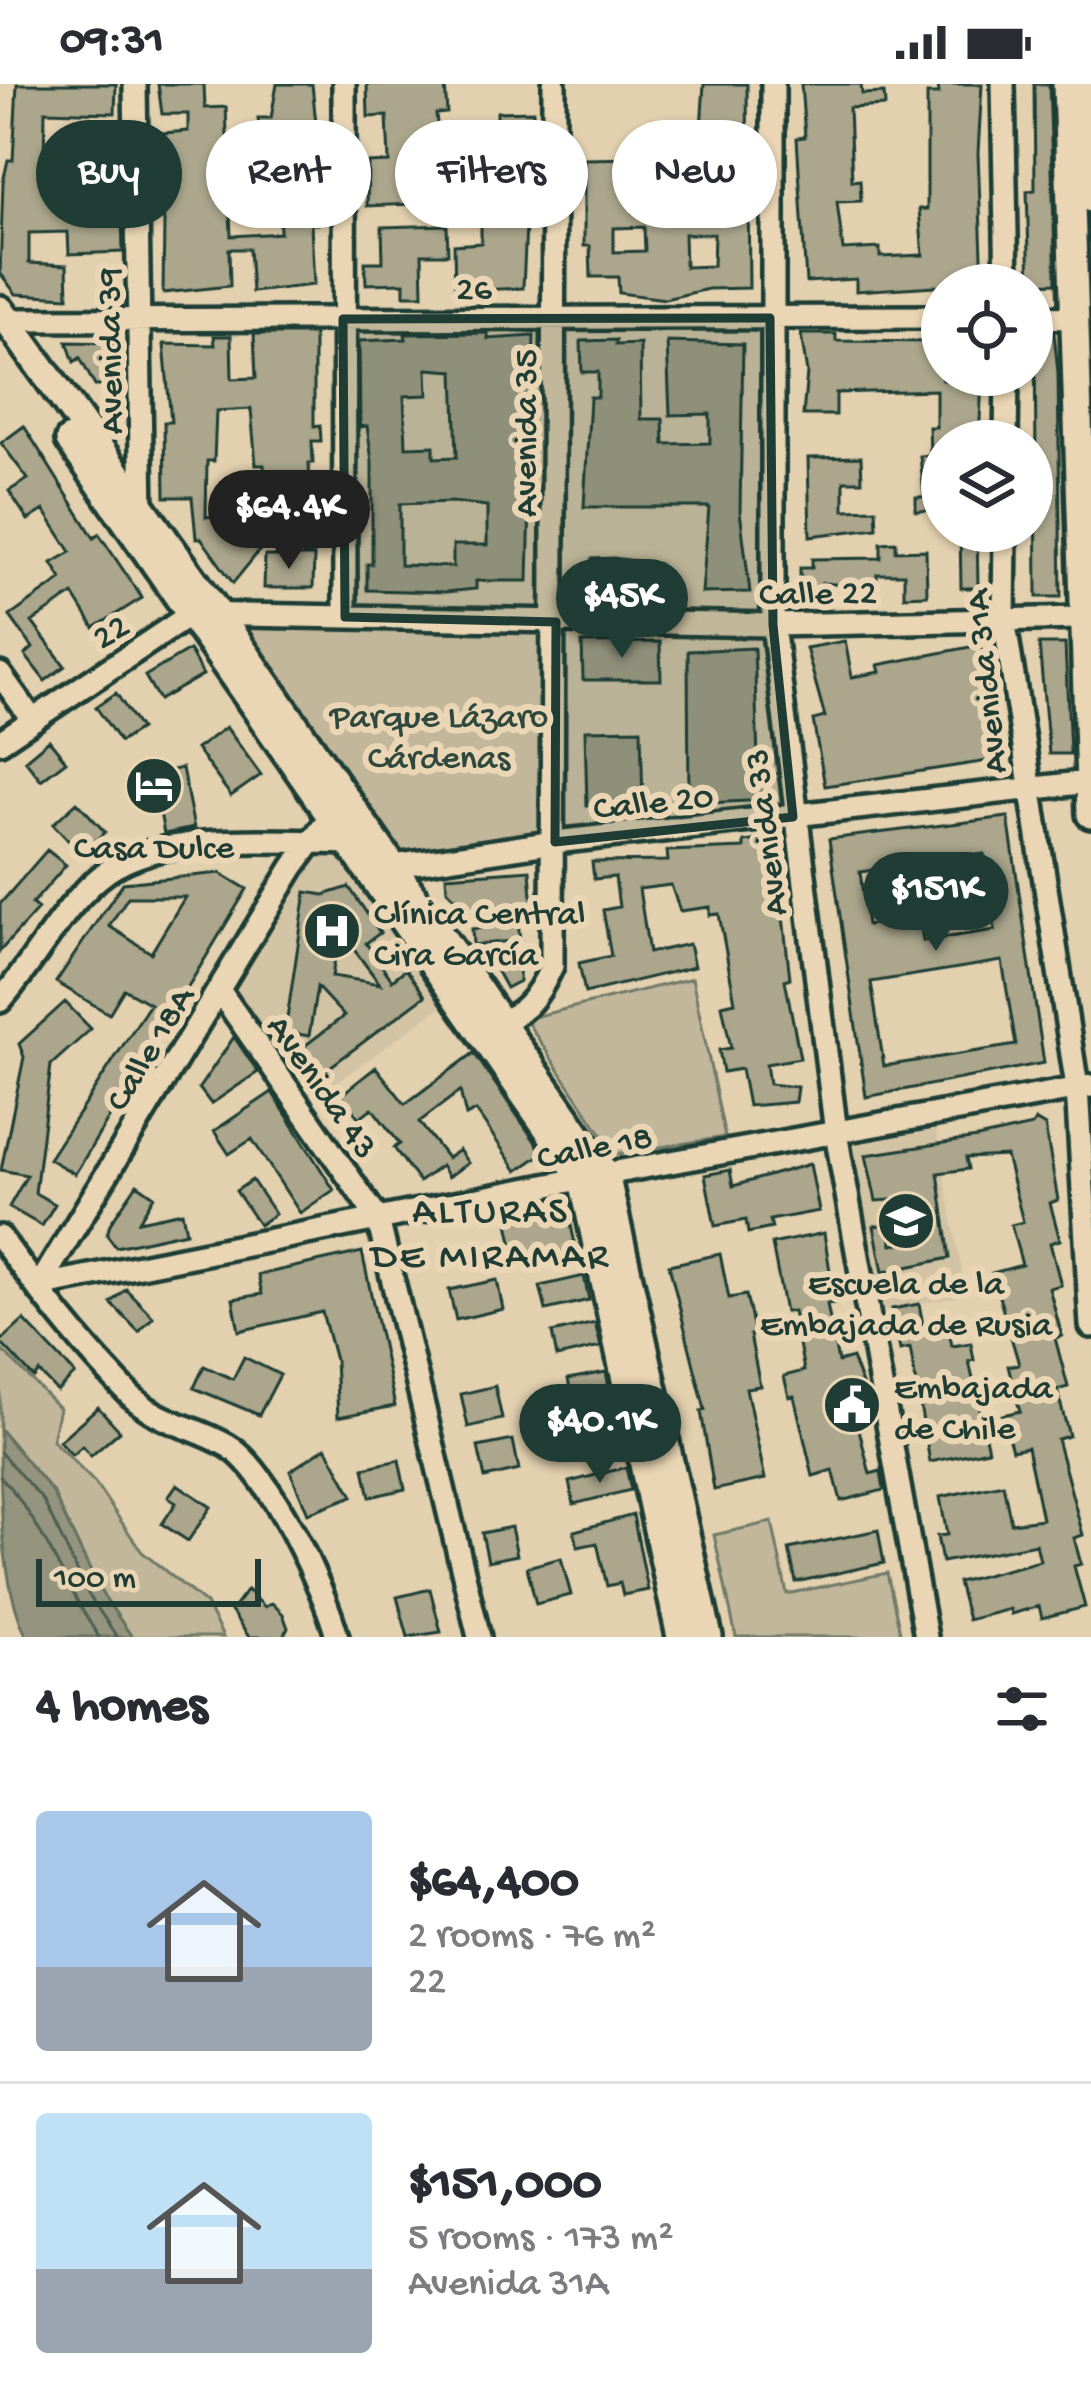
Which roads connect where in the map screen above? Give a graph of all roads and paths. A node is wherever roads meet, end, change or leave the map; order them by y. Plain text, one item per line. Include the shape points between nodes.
1 (135, 84) edge
2 (344, 84) edge
3 (554, 84) edge
4 (773, 84) edge
5 (1003, 84) edge
6 (1067, 84) edge
7 (1087, 84) edge
8 (1091, 198) edge
9 (1007, 264) edge
10 (921, 317) edge
11 (554, 318) junction
12 (770, 318) junction
13 (1053, 318) edge
14 (1072, 318) junction
15 (140, 319) junction
16 (343, 319) junction
17 (2, 322) edge
18 (142, 508) junction
19 (143, 545) junction
20 (1005, 552) edge
21 (205, 615) junction
22 (345, 617) junction
23 (1004, 618) junction
24 (1081, 618) junction
25 (556, 622) junction
26 (773, 625) junction
27 (0, 674) edge
28 (32, 718) junction
29 (0, 742) edge
30 (1089, 782) edge
31 (1028, 787) junction
32 (336, 808) junction
33 (1091, 814) edge
34 (793, 817) junction
35 (310, 842) junction
36 (555, 842) junction
37 (347, 843) junction
38 (379, 868) junction
39 (219, 990) junction
40 (0, 1001) edge
41 (491, 1025) junction
42 (1084, 1086) edge
43 (836, 1133) junction
44 (594, 1176) junction
45 (378, 1219) junction
46 (0, 1237) edge
47 (39, 1286) junction
48 (1091, 1326) edge
49 (337, 1637) edge
50 (479, 1637) edge
51 (681, 1637) edge
52 (708, 1637) edge
53 (926, 1637) edge

1 - 15 street, Avenida 39
2 - 16 street
3 - 11 street, Avenida 35
4 - 12 street, Avenida 33
5 - 9 street
6 - 14 main road
7 - 8 main road
10 - 12 street, 26
11 - 12 street, 26
11 - 16 street, 26
11 - 25 street, Avenida 35
12 - 26 street, Avenida 33
13 - 14 street
14 - 24 main road
15 - 16 street, 26
15 - 17 street, 26
15 - 18 street, Avenida 39
16 - 22 street
17 - 18 main road
17 - 19 main road
18 - 19 street, Avenida 39
18 - 21 main road
19 - 21 main road
20 - 23 street, Avenida 31A
21 - 22 street
21 - 28 street, 22
21 - 32 main road
22 - 25 street
23 - 24 street, Calle 22
23 - 26 street, Calle 22
23 - 31 street, Avenida 31A
24 - 30 main road
25 - 26 street, Calle 22
25 - 36 street, Avenida 35
26 - 34 street, Avenida 33
27 - 28 street
28 - 29 street, 22
30 - 31 street, Calle 20
30 - 33 main road
31 - 34 street, Calle 20
31 - 42 street, Avenida 31A
32 - 35 street
32 - 37 main road
32 - 38 main road
34 - 36 street, Calle 20
34 - 43 street, Avenida 33
35 - 37 street
35 - 39 street, Calle 18A
35 - 40 street via 212,842 108,870
36 - 38 street, Calle 20
36 - 41 street, Avenida 35 via 551,965 536,1002
37 - 38 main road
38 - 41 main road
39 - 45 street, Avenida 43
39 - 47 street, Calle 18A
41 - 44 main road
42 - 43 street, Calle 18
42 - 48 street, Avenida 31A
43 - 44 street, Calle 18
43 - 53 street, Avenida 33
44 - 45 street, Calle 18
44 - 51 main road
44 - 52 main road
45 - 47 street, Calle 18
45 - 50 street, Avenida 43
46 - 47 street
47 - 49 street via 131,1396 170,1426 229,1446 244,1460 292,1530

